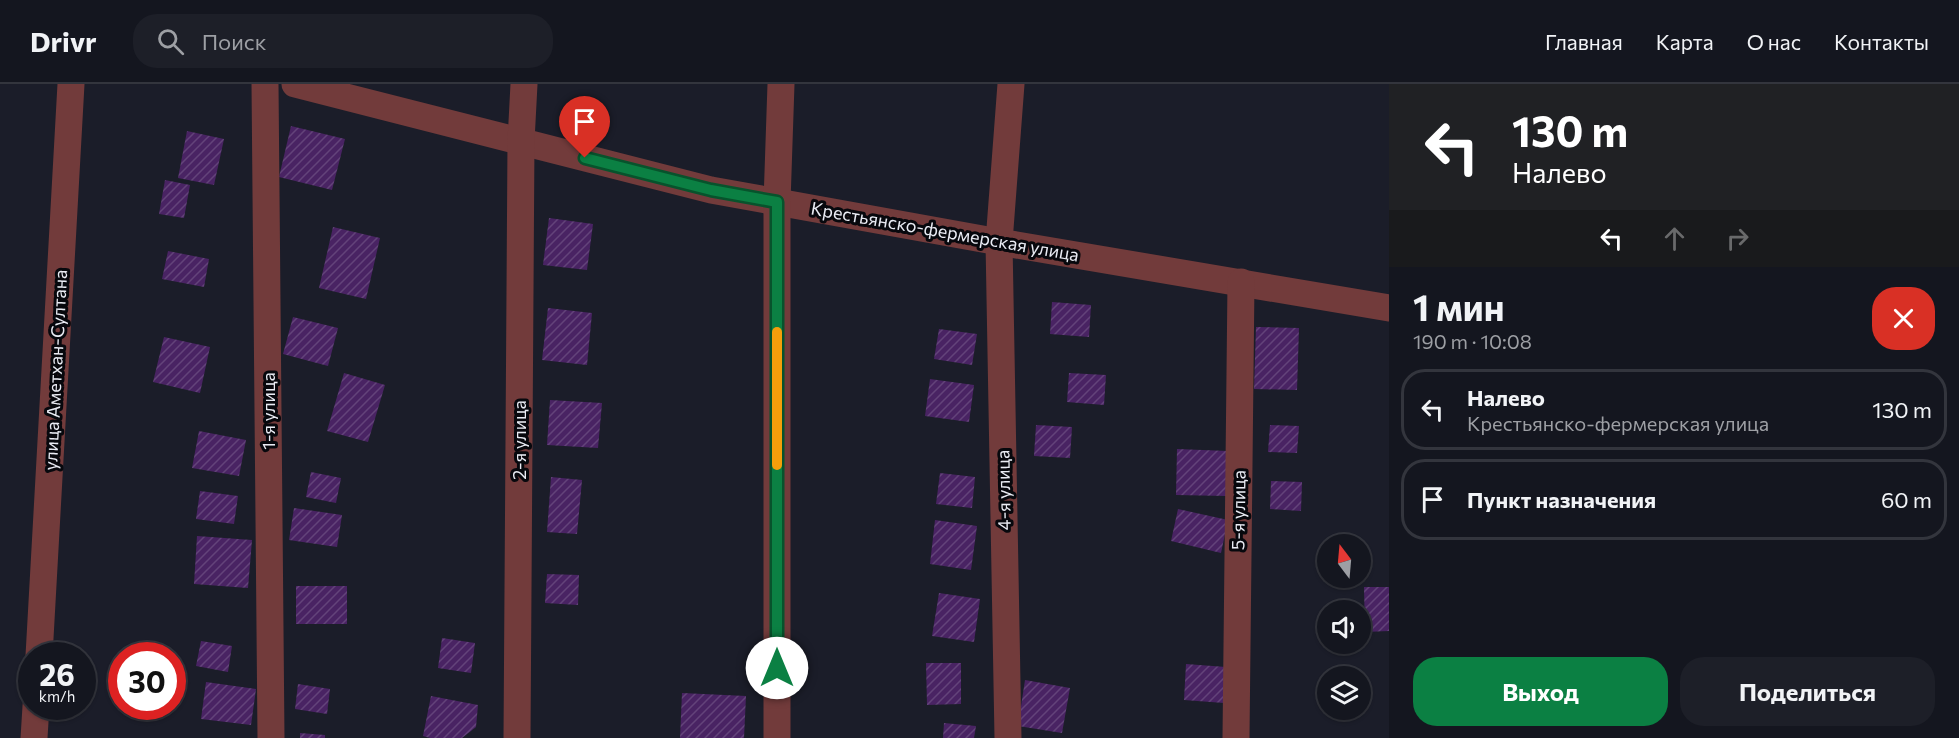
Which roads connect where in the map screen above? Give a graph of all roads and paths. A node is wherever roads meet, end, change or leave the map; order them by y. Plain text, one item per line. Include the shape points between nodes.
1 (71, 84) edge
2 (266, 84) edge
3 (295, 84) edge
4 (524, 84) edge
5 (781, 84) edge
6 (1011, 84) edge
7 (521, 141) junction
8 (777, 202) junction
9 (999, 242) junction
10 (1240, 282) junction
11 (1389, 308) edge
12 (40, 642) edge
13 (35, 720) edge
14 (34, 738) edge
15 (271, 738) edge
16 (517, 738) edge
17 (777, 738) edge
18 (1008, 738) edge
19 (1236, 738) edge

1 - 12 street, улица Аметхан-Султана
2 - 15 street, 1-я улица
3 - 7 street, Крестьянско-фермерская улица
4 - 7 street, 2-я улица
5 - 8 street
6 - 9 street, 4-я улица
7 - 8 street, Крестьянско-фермерская улица via 711,190
7 - 16 street, 2-я улица
8 - 9 street, Крестьянско-фермерская улица
8 - 17 street
9 - 10 street, Крестьянско-фермерская улица
9 - 18 street, 4-я улица
10 - 11 street, Крестьянско-фермерская улица
10 - 19 street, 5-я улица
13 - 14 street

